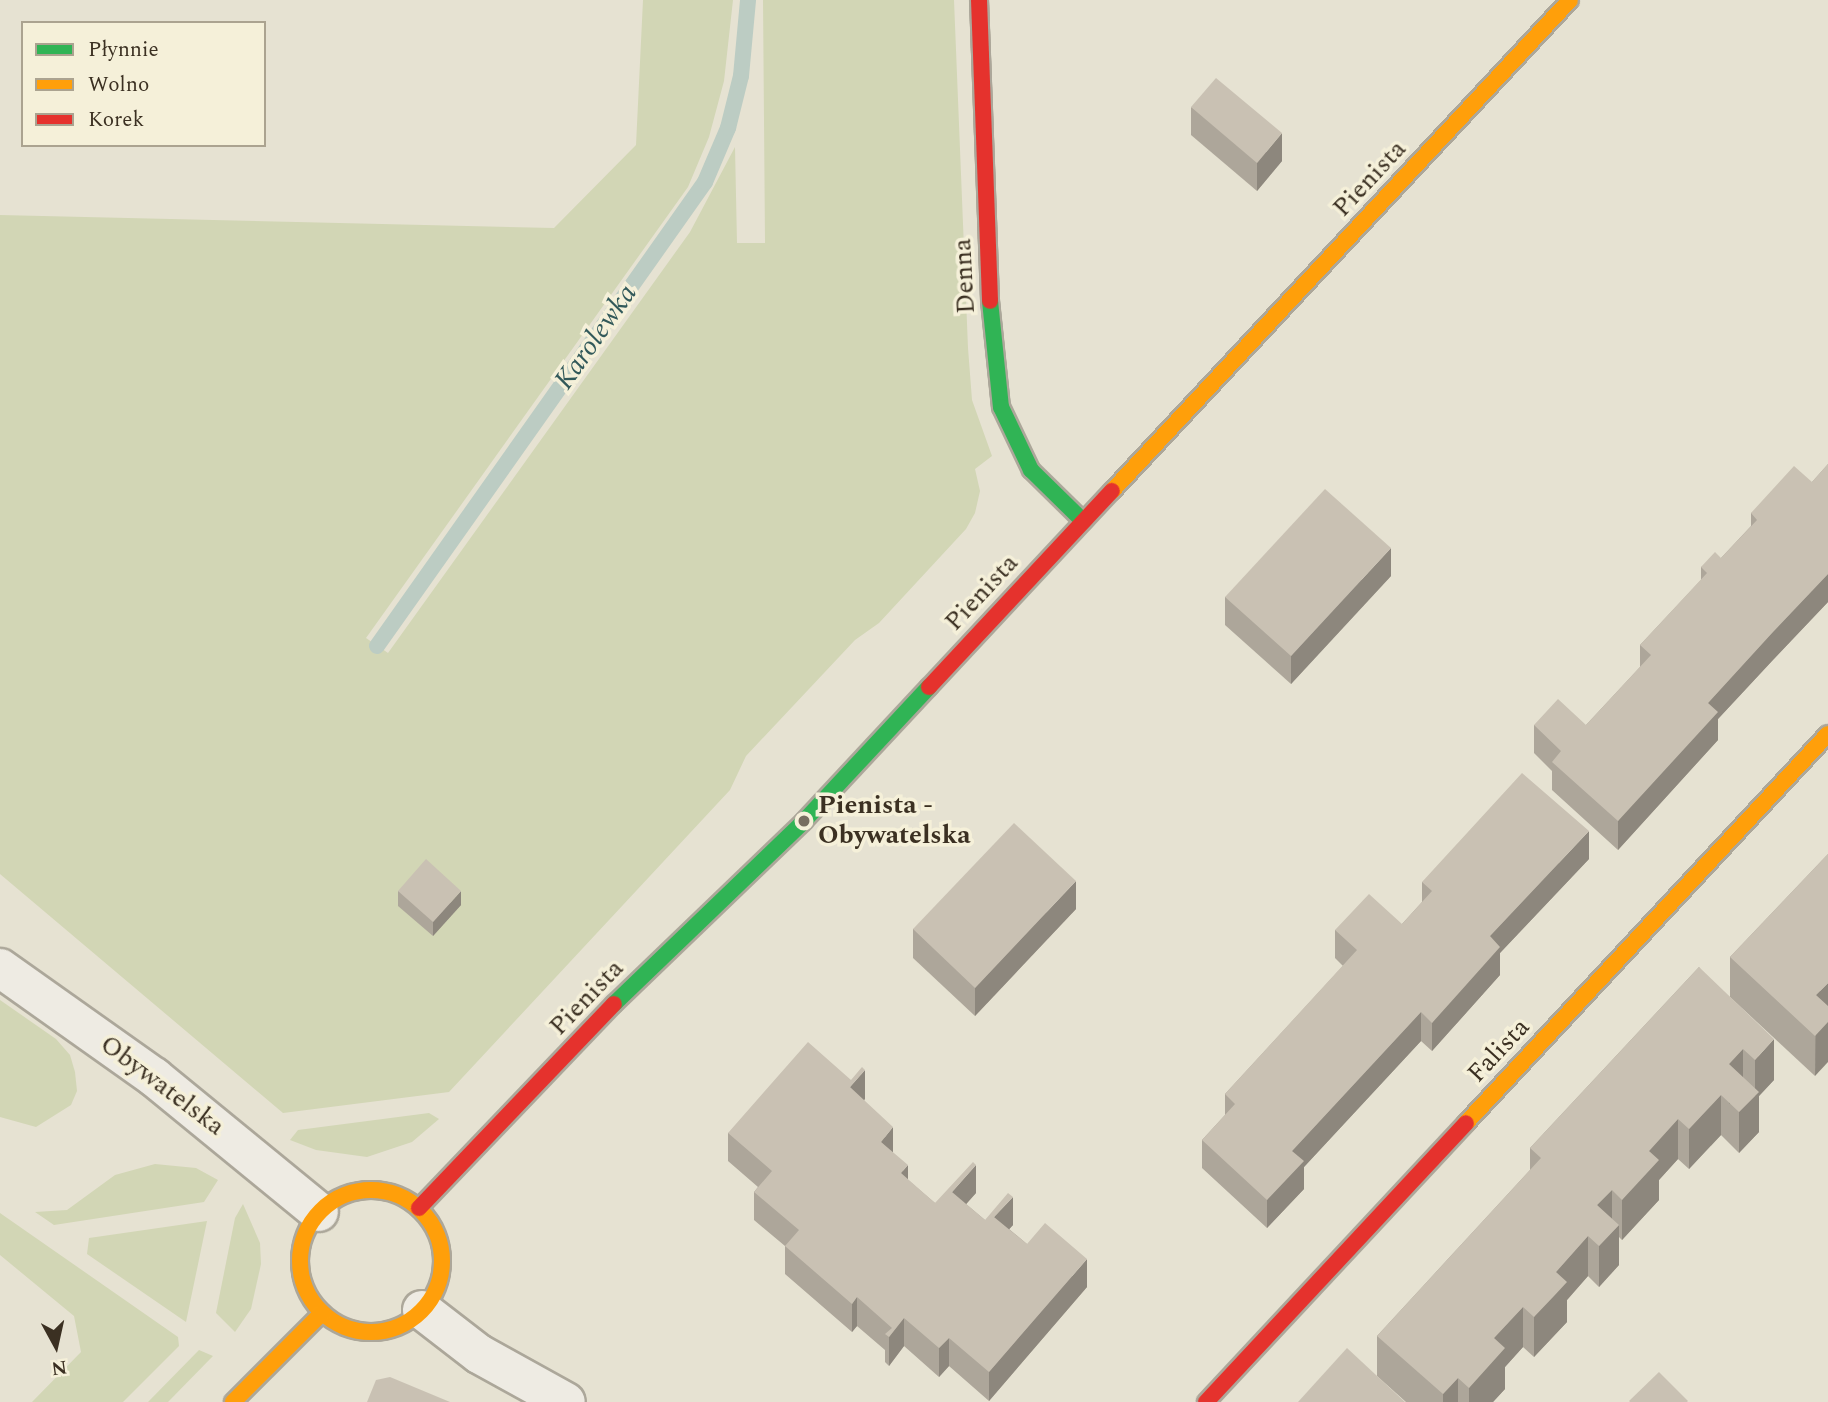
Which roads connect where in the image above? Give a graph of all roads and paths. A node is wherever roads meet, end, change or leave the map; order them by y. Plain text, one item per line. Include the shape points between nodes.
1 (979, 0) edge
2 (1570, 0) edge
3 (1083, 521) junction
4 (1824, 746) edge
5 (0, 968) edge
6 (419, 1208) junction
7 (318, 1212) junction
8 (422, 1310) junction
9 (322, 1313) junction
10 (233, 1402) edge
11 (566, 1402) edge
12 (1206, 1402) edge

1 - 3 street, Denna via 990,305 999,396 1013,438 1031,470
2 - 3 street, Pienista
3 - 6 street, Pienista via 804,821 608,1010
4 - 12 street, Falista
5 - 7 street, Obywatelska via 154,1077
6 - 7 street via 401,1196 357,1191
6 - 8 street via 437,1237 442,1270
7 - 9 street via 306,1230 300,1263 308,1295
8 - 9 street via 384,1331 351,1328
8 - 11 street via 479,1354
9 - 10 street

